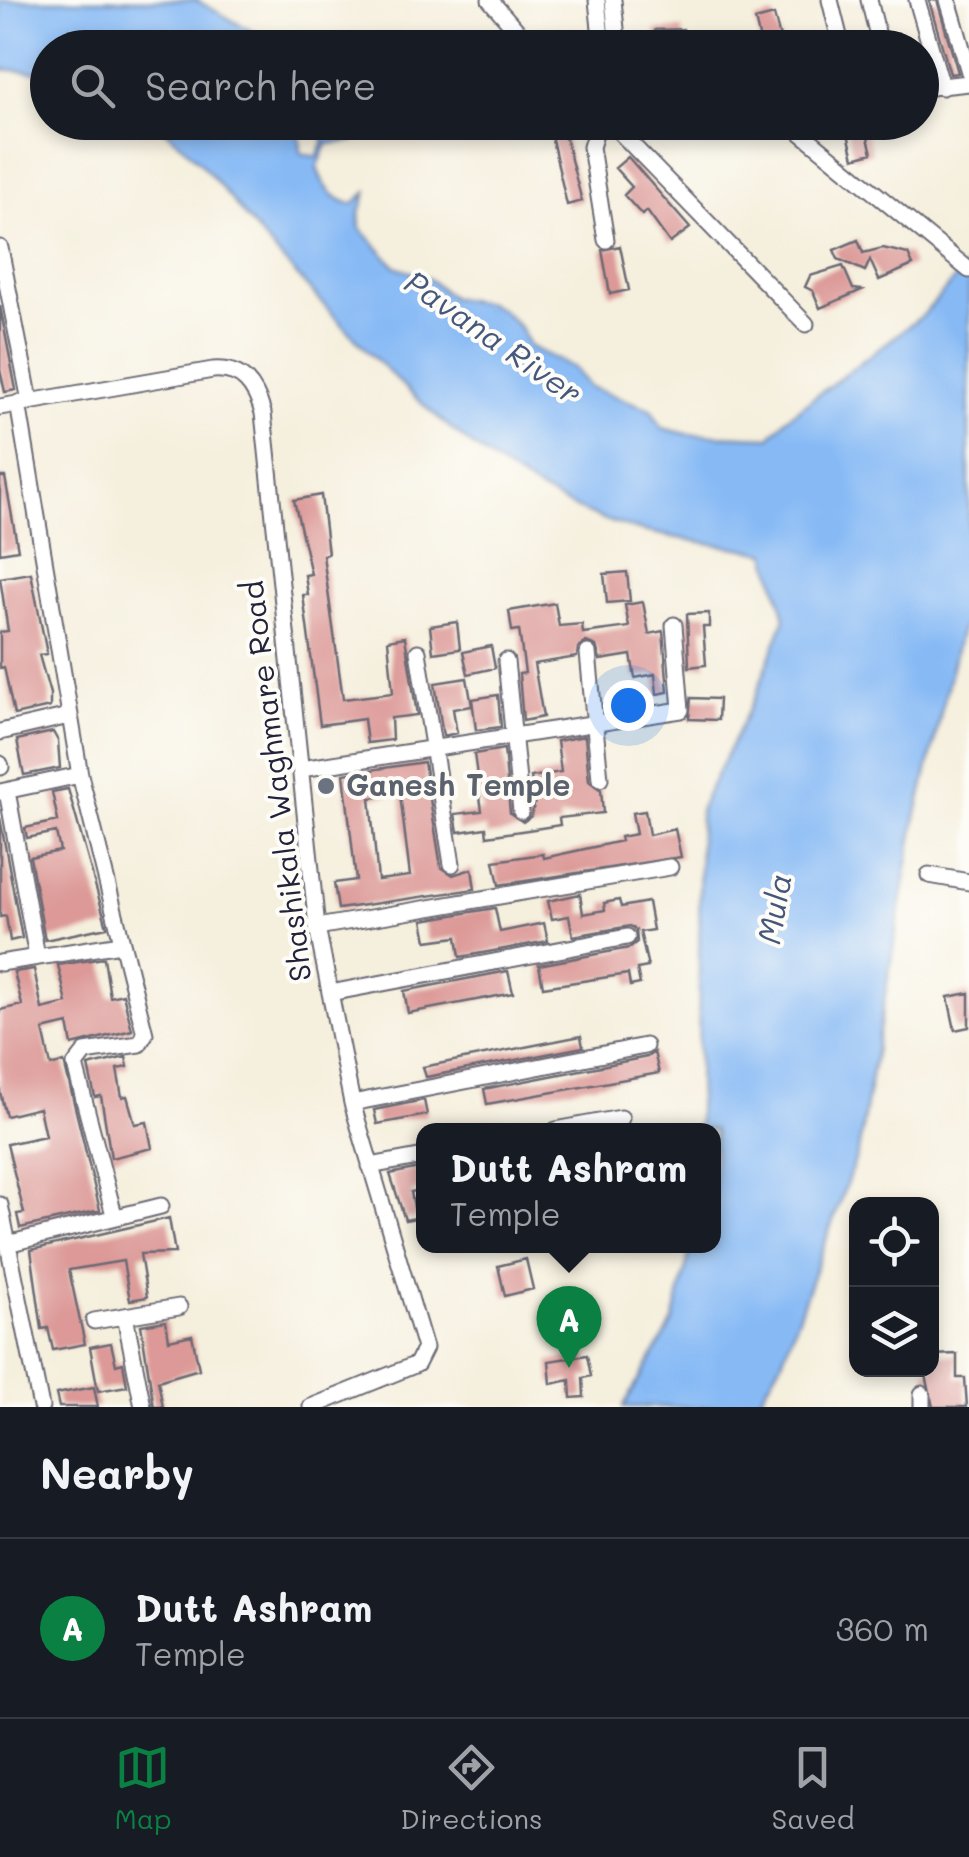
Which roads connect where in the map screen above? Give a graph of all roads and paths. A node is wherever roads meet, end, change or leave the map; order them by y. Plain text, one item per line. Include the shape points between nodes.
1 (490, 0) edge
2 (597, 0) edge
3 (614, 0) edge
4 (830, 0) edge
5 (869, 0) edge
6 (917, 0) edge
7 (948, 0) edge
8 (516, 30) edge
9 (600, 30) edge
10 (616, 30) edge
11 (838, 30) edge
12 (877, 30) edge
13 (926, 30) edge
14 (969, 72) edge
15 (939, 77) edge
16 (969, 83) edge
17 (939, 87) edge
18 (942, 87) junction
19 (593, 140) edge
20 (627, 140) edge
21 (810, 140) edge
22 (606, 240) dead end
23 (0, 248) edge
24 (969, 270) edge
25 (2, 272) edge
26 (806, 324) dead end
27 (24, 402) junction
28 (0, 407) edge
29 (674, 626) dead end
30 (418, 652) dead end
31 (588, 654) dead end
32 (506, 661) dead end
33 (69, 716) junction
34 (594, 723) junction
35 (0, 732) edge
36 (514, 736) junction
37 (431, 749) junction
38 (301, 769) junction
39 (80, 775) junction
40 (600, 780) dead end
41 (4, 791) edge
42 (521, 811) dead end
43 (452, 864) dead end
44 (670, 867) dead end
45 (928, 875) dead end
46 (969, 882) edge
47 (317, 927) junction
48 (627, 937) dead end
49 (121, 944) junction
50 (37, 957) junction
51 (0, 963) edge
52 (330, 993) junction
53 (645, 1046) dead end
54 (352, 1102) junction
55 (621, 1118) dead end
56 (594, 1123) edge
57 (416, 1157) edge
58 (370, 1166) junction
59 (0, 1205) edge
60 (162, 1206) dead end
61 (114, 1215) junction
62 (8, 1244) junction
63 (179, 1306) dead end
64 (125, 1316) junction
65 (94, 1321) dead end
66 (41, 1407) edge
67 (143, 1407) edge
68 (311, 1407) edge

1 - 8 street
2 - 9 street
3 - 10 street
4 - 11 street
5 - 12 street
6 - 13 street
7 - 14 street
15 - 18 street
16 - 18 street
17 - 18 street
19 - 22 street
20 - 26 street
21 - 24 street
23 - 25 street
25 - 27 street
27 - 28 street, Shashikala Waghmare Road
27 - 33 street
27 - 38 street, Shashikala Waghmare Road via 213,370 228,369 248,380 263,414
29 - 34 street via 681,710
30 - 37 street
31 - 34 street
32 - 36 street
33 - 35 street
33 - 39 street
34 - 36 street
34 - 40 street
36 - 37 street
36 - 42 street
37 - 38 street
37 - 43 street
38 - 47 street, Shashikala Waghmare Road
39 - 41 street
39 - 49 street
41 - 50 street
44 - 47 street
45 - 46 street
47 - 52 street, Shashikala Waghmare Road
48 - 52 street
49 - 50 street
49 - 61 street via 144,1038 86,1052 75,1065
50 - 51 street
52 - 54 street, Shashikala Waghmare Road
53 - 54 street
54 - 58 street, Shashikala Waghmare Road
55 - 56 street
57 - 58 street
58 - 68 street, Shashikala Waghmare Road via 423,1358
59 - 62 street
60 - 61 street
61 - 62 street
62 - 66 street
63 - 64 street
64 - 65 street
64 - 67 street

